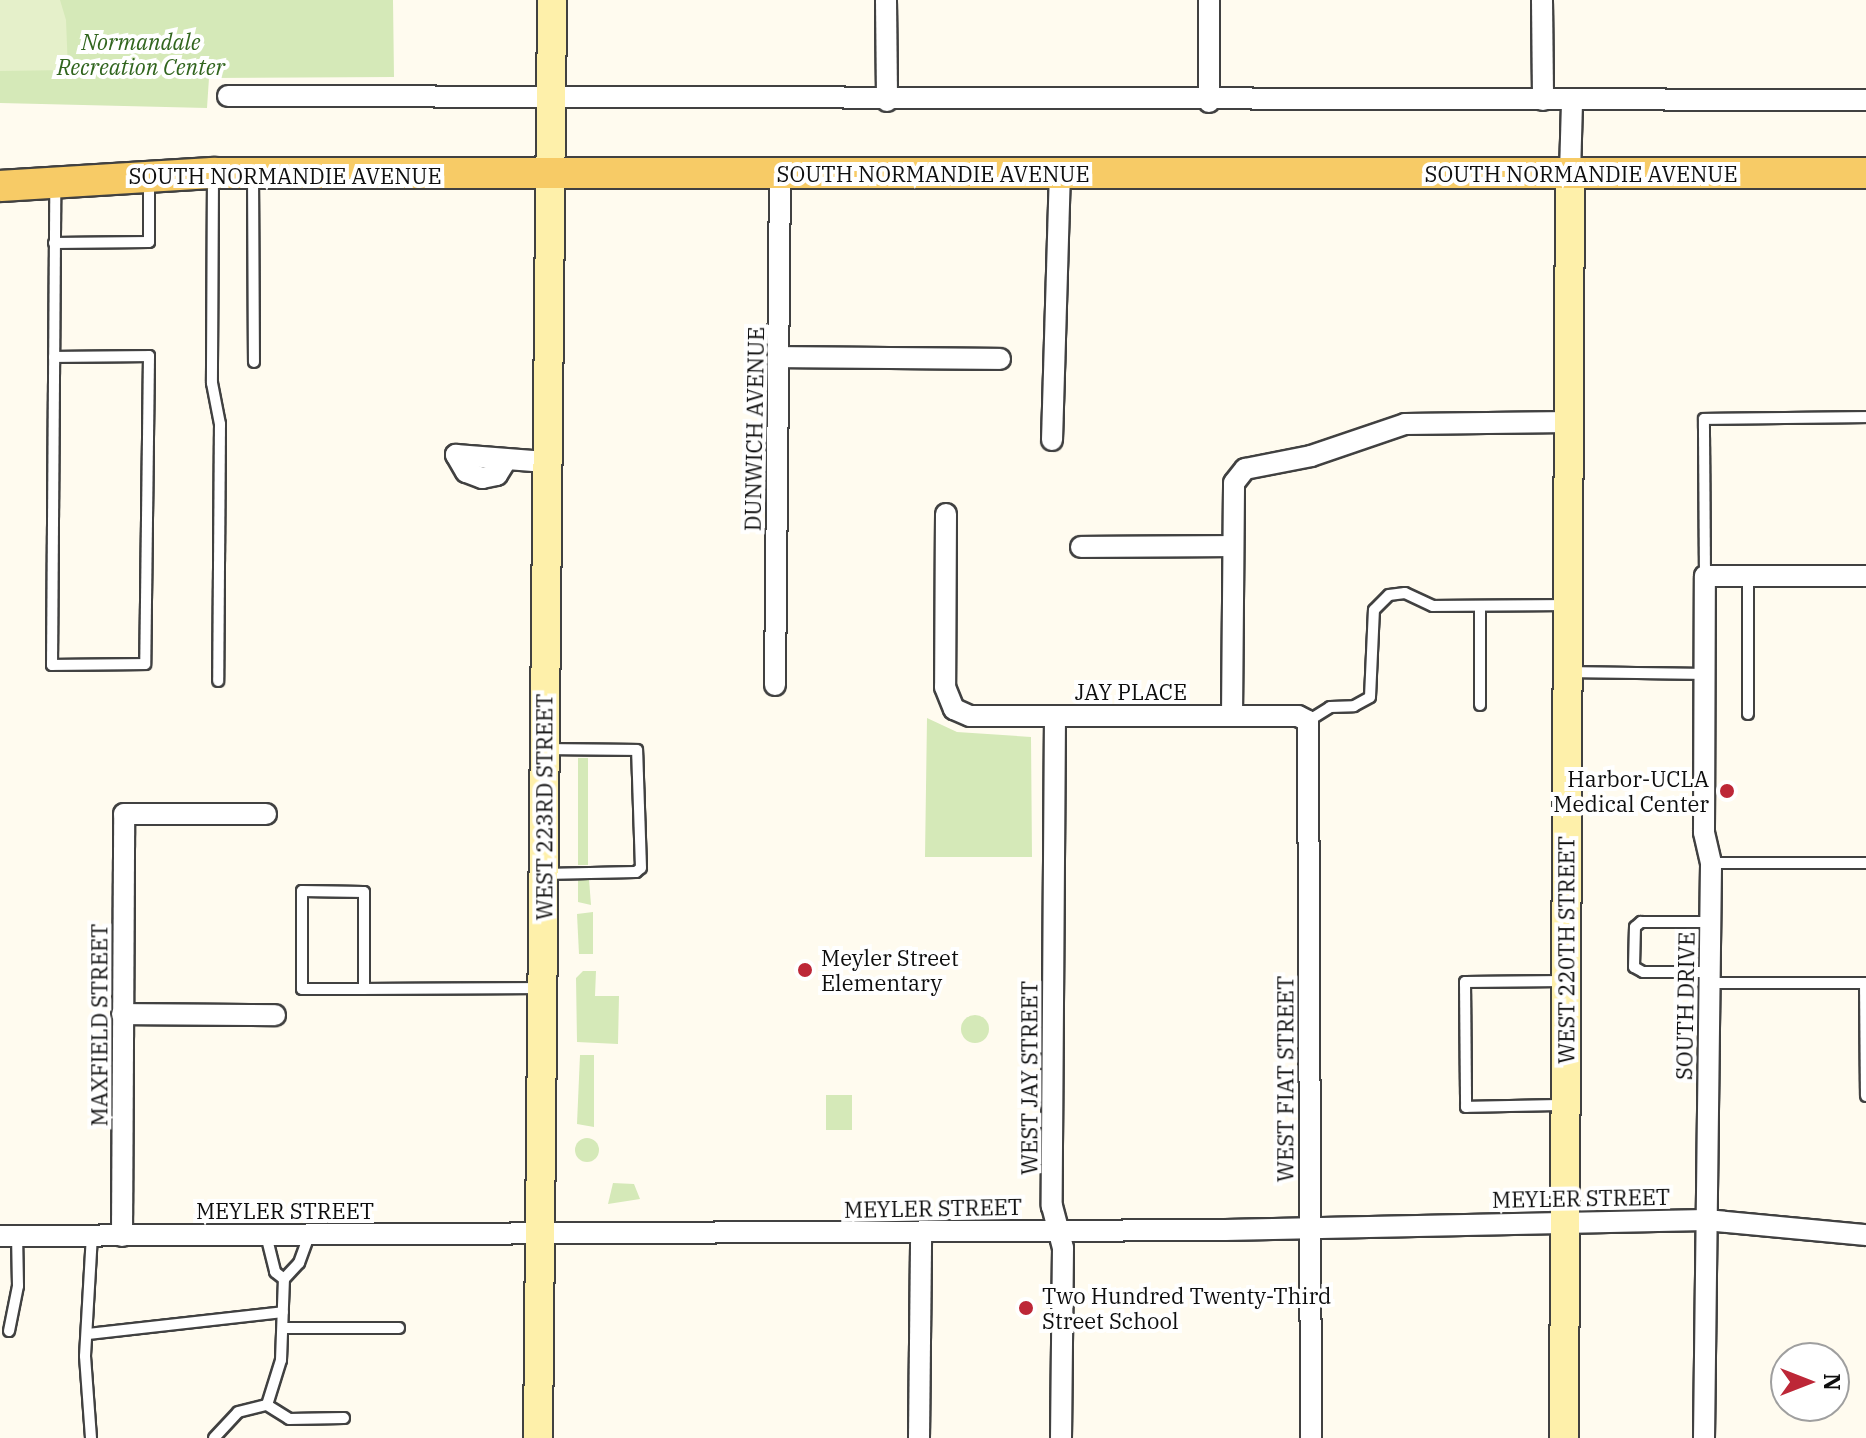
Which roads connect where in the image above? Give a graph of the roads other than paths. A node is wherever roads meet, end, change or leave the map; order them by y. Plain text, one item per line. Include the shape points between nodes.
1 (552, 0) edge
2 (886, 0) edge
3 (1209, 0) edge
4 (1542, 0) edge
5 (228, 96) dead end
6 (550, 100) junction
7 (1543, 100) junction
8 (1866, 100) edge
9 (887, 101) junction
10 (1209, 102) junction
11 (1572, 102) junction
12 (213, 173) junction
13 (253, 173) junction
14 (1866, 173) edge
15 (149, 174) junction
16 (780, 174) junction
17 (1060, 174) junction
18 (1570, 174) junction
19 (548, 176) junction
20 (55, 181) junction
21 (0, 186) edge
22 (54, 243) junction
23 (54, 357) junction
24 (779, 357) junction
25 (1000, 359) dead end
26 (254, 362) dead end
27 (1866, 417) edge
28 (1569, 422) junction
29 (1052, 440) dead end
30 (505, 462) dead end
31 (546, 462) junction
32 (946, 514) dead end
33 (1232, 546) junction
34 (1081, 547) dead end
35 (1705, 576) junction
36 (1748, 576) junction
37 (1866, 576) edge
38 (1568, 605) junction
39 (1480, 606) junction
40 (1567, 672) junction
41 (1704, 674) junction
42 (218, 681) dead end
43 (775, 685) dead end
44 (1480, 705) dead end
45 (1748, 714) dead end
46 (1232, 716) junction
47 (1055, 717) junction
48 (1308, 721) junction
49 (544, 749) junction
50 (266, 814) dead end
51 (1711, 863) junction
52 (1866, 863) edge
53 (543, 874) junction
54 (1710, 922) junction
55 (1709, 978) junction
56 (1566, 981) junction
57 (543, 988) junction
58 (364, 989) junction
59 (122, 1014) junction
60 (275, 1015) dead end
61 (1866, 1096) edge
62 (1565, 1105) junction
63 (1706, 1220) junction
64 (1565, 1222) junction
65 (1311, 1228) junction
66 (1059, 1231) junction
67 (541, 1232) junction
68 (921, 1232) junction
69 (266, 1235) junction
70 (1866, 1235) edge
71 (9, 1236) edge
72 (92, 1236) junction
73 (122, 1236) junction
74 (309, 1236) junction
75 (284, 1279) junction
76 (283, 1312) junction
77 (283, 1328) junction
78 (399, 1328) dead end
79 (9, 1331) dead end
80 (88, 1334) junction
81 (267, 1405) junction
82 (344, 1418) dead end
83 (91, 1438) edge
84 (214, 1438) edge
85 (538, 1438) edge
86 (919, 1438) edge
87 (1061, 1438) edge
88 (1311, 1438) edge
89 (1564, 1438) edge
90 (1704, 1438) edge

1 - 6 main road, WEST 223RD STREET
2 - 9 street
3 - 10 street
4 - 7 street
5 - 6 street via 510,95
6 - 9 street
6 - 19 main road, WEST 223RD STREET
7 - 10 street
7 - 11 street
8 - 11 street
9 - 10 street
11 - 18 street
12 - 13 main road, SOUTH NORMANDIE AVENUE
12 - 15 main road, SOUTH NORMANDIE AVENUE
12 - 42 lane via 212,383 220,424
13 - 19 main road, SOUTH NORMANDIE AVENUE
13 - 26 lane
14 - 18 main road, SOUTH NORMANDIE AVENUE
15 - 20 main road, SOUTH NORMANDIE AVENUE
15 - 22 lane via 149,242
16 - 17 main road, SOUTH NORMANDIE AVENUE
16 - 19 main road, SOUTH NORMANDIE AVENUE
16 - 24 street, DUNWICH AVENUE
17 - 18 main road, SOUTH NORMANDIE AVENUE
17 - 29 street
18 - 28 main road, WEST 220TH STREET
19 - 31 main road, WEST 223RD STREET
20 - 21 main road, SOUTH NORMANDIE AVENUE
20 - 22 lane
22 - 23 lane
23 - 23 lane via 52,665 145,664 149,356
24 - 25 street
24 - 43 street, DUNWICH AVENUE
27 - 35 lane via 1704,419
28 - 33 street via 1405,424 1311,456 1245,469 1234,483
28 - 38 main road, WEST 220TH STREET
30 - 31 street
31 - 49 main road, WEST 223RD STREET
32 - 47 street, JAY PLACE via 945,687 954,709 970,716
33 - 34 street
33 - 46 street
35 - 36 street
35 - 41 street, SOUTH DRIVE
36 - 37 street
36 - 45 lane
38 - 39 lane
38 - 40 main road, WEST 220TH STREET
39 - 44 lane
39 - 48 lane via 1433,606 1400,593 1382,599 1374,610 1370,697 1354,706 1330,707
40 - 41 lane
40 - 56 main road, WEST 220TH STREET
41 - 51 street, SOUTH DRIVE via 1704,832
46 - 47 street, JAY PLACE
46 - 48 street, JAY PLACE via 1298,716
47 - 66 street, WEST JAY STREET via 1052,1206
48 - 65 street, WEST FIAT STREET
49 - 53 main road, WEST 223RD STREET
49 - 53 lane via 637,750 641,868
50 - 59 street, MAXFIELD STREET via 124,814
51 - 52 lane
51 - 54 street, SOUTH DRIVE
53 - 57 main road, WEST 223RD STREET
54 - 55 street, SOUTH DRIVE
54 - 55 lane via 1641,922 1635,927 1634,967
55 - 61 lane via 1865,983
55 - 63 street, SOUTH DRIVE
56 - 62 main road, WEST 220TH STREET
56 - 62 lane via 1465,982 1466,1107
57 - 58 lane
57 - 67 main road, WEST 223RD STREET
58 - 58 lane via 302,989 302,891 364,892
59 - 60 street
59 - 73 street, MAXFIELD STREET
62 - 64 main road, WEST 220TH STREET
63 - 64 street, MEYLER STREET
63 - 70 street, MEYLER STREET
63 - 90 street, SOUTH DRIVE
64 - 65 street, MEYLER STREET
64 - 89 main road, WEST 220TH STREET
65 - 66 street, MEYLER STREET
65 - 88 street, WEST FIAT STREET
66 - 68 street, MEYLER STREET
66 - 87 street, WEST JAY STREET
67 - 68 street, MEYLER STREET
67 - 74 street, MEYLER STREET
67 - 85 main road, WEST 223RD STREET
68 - 86 street
69 - 73 street, MEYLER STREET
69 - 74 street, MEYLER STREET
69 - 75 lane via 275,1272
71 - 72 street, MEYLER STREET
71 - 79 lane via 18,1286
72 - 73 street, MEYLER STREET
72 - 80 lane
74 - 75 lane via 299,1263
75 - 76 lane
76 - 77 lane
76 - 80 lane
77 - 78 lane
77 - 81 lane via 278,1375
80 - 83 lane
81 - 82 lane via 289,1419
81 - 84 lane via 238,1412

